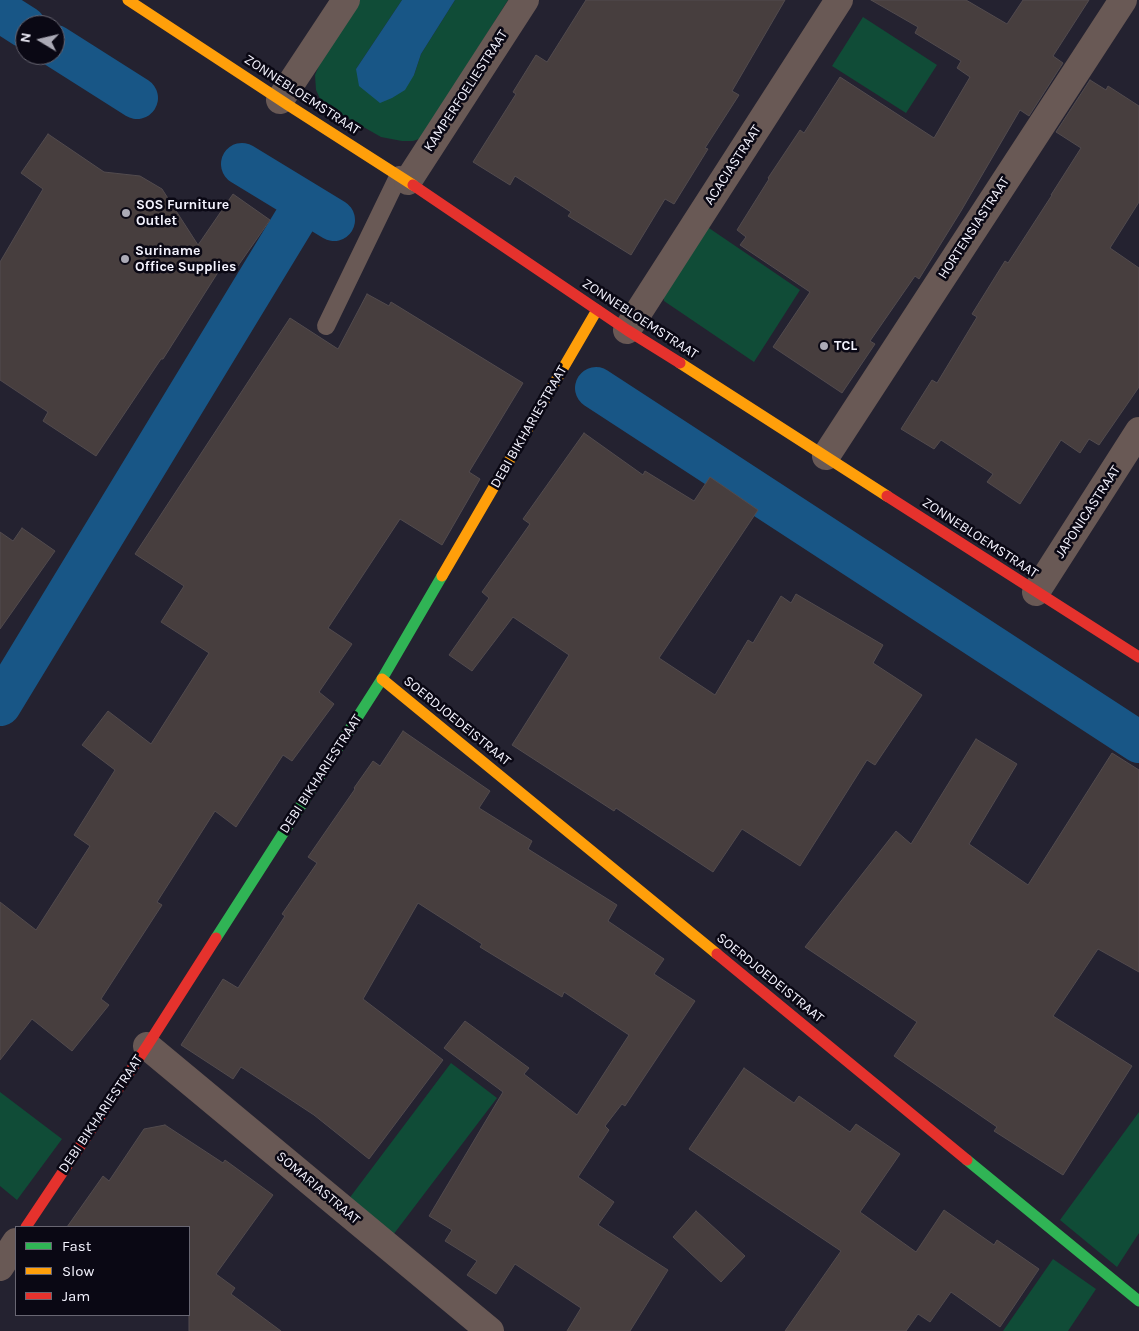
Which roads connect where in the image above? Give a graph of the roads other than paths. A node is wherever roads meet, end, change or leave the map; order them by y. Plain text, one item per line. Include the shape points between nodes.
1 (128, 0) edge
2 (346, 0) edge
3 (525, 0) edge
4 (840, 0) edge
5 (1123, 0) edge
6 (280, 100) junction
7 (403, 178) junction
8 (597, 310) junction
9 (326, 326) dead end
10 (627, 330) junction
11 (1139, 432) edge
12 (826, 456) junction
13 (1036, 592) junction
14 (1139, 657) edge
15 (382, 679) junction
16 (147, 1046) junction
17 (27, 1226) edge
18 (15, 1244) edge
19 (0, 1266) edge
20 (1139, 1301) edge
21 (490, 1331) edge

1 - 6 street, ZONNEBLOEMSTRAAT
2 - 6 street
3 - 7 street, KAMPERFOELIESTRAAT
4 - 10 street, ACACIASTRAAT
5 - 12 street, HORTENSIASTRAAT
6 - 7 street, ZONNEBLOEMSTRAAT
7 - 8 street, ZONNEBLOEMSTRAAT
7 - 9 lane
8 - 10 street, ZONNEBLOEMSTRAAT
8 - 15 street, DEBI BIKHARIESTRAAT
10 - 12 street, ZONNEBLOEMSTRAAT
11 - 13 street, JAPONICASTRAAT
12 - 13 street, ZONNEBLOEMSTRAAT
13 - 14 street, ZONNEBLOEMSTRAAT
15 - 16 street, DEBI BIKHARIESTRAAT
15 - 20 street, SOERDJOEDEISTRAAT
16 - 17 street, DEBI BIKHARIESTRAAT
16 - 21 street, SOMARIASTRAAT
18 - 19 street

